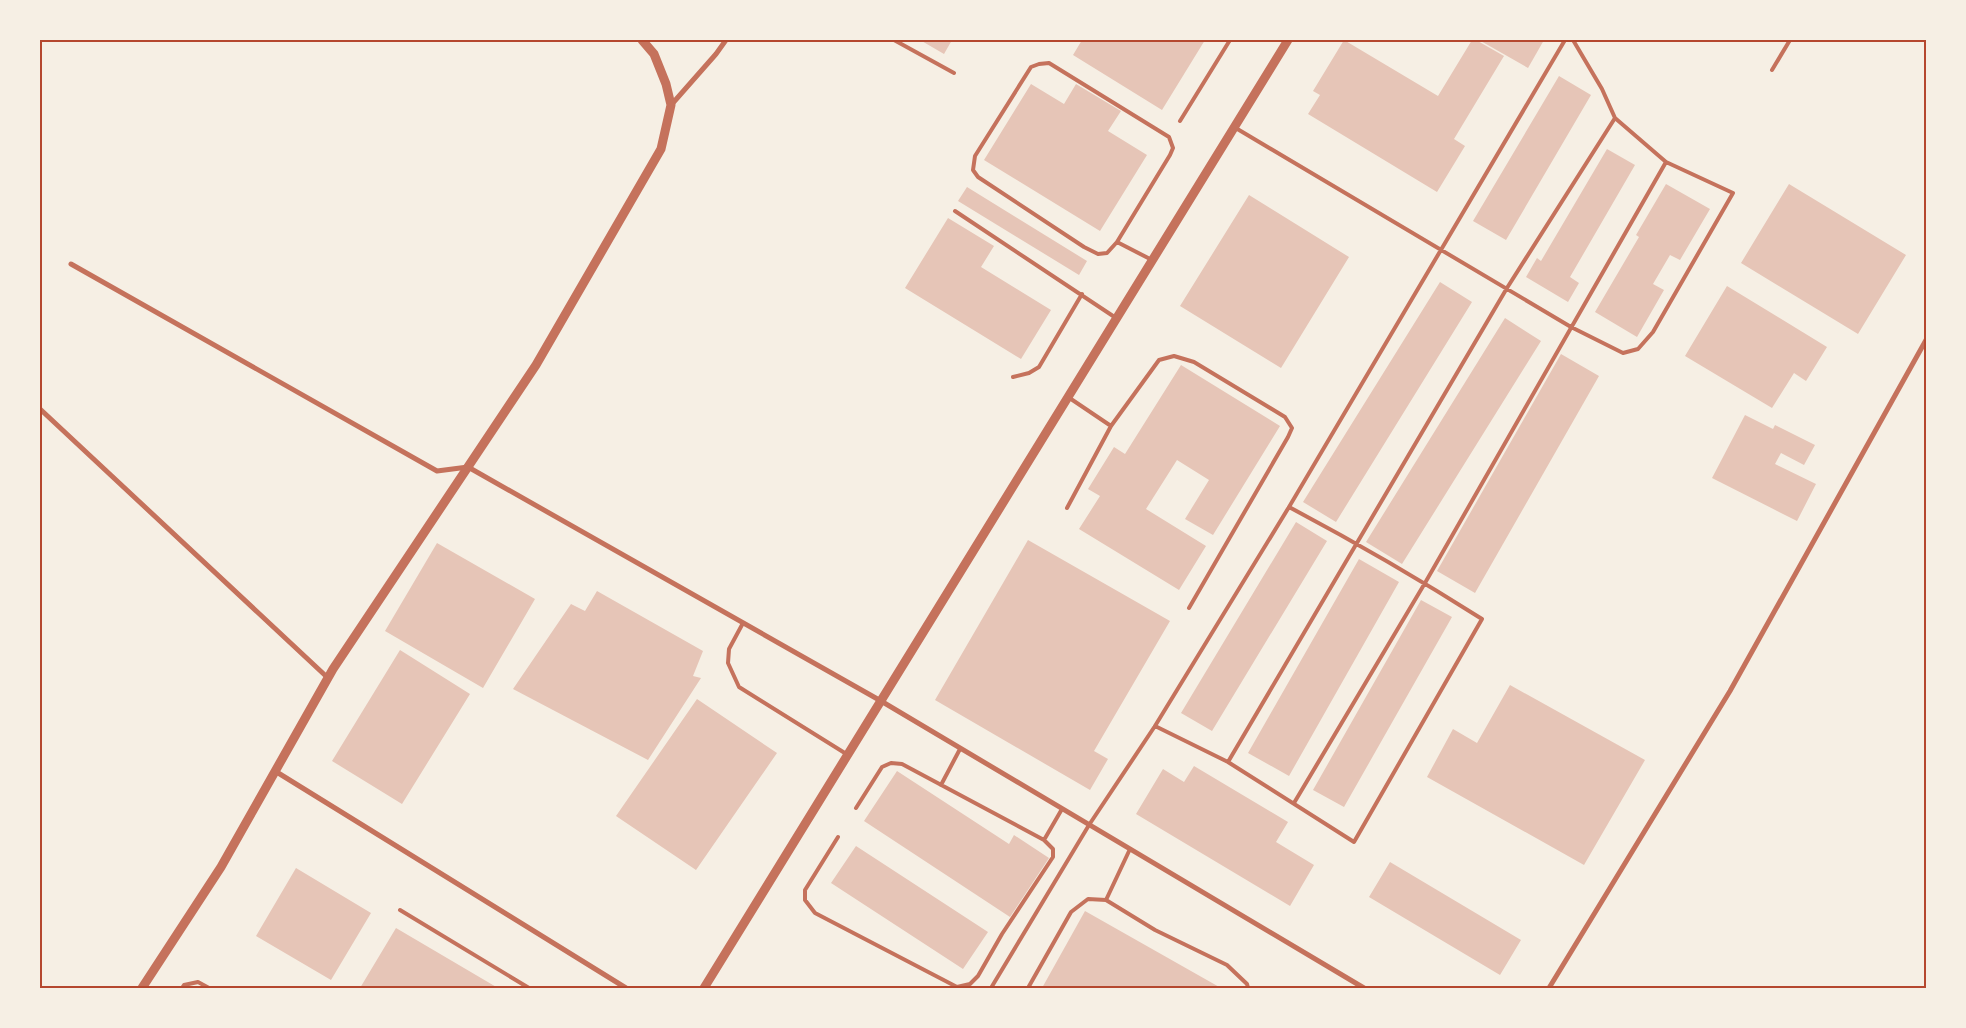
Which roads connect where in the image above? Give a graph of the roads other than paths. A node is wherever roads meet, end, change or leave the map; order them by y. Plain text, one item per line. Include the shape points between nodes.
1 (642, 40) edge
2 (726, 40) edge
3 (894, 40) edge
4 (1230, 40) edge
5 (1288, 40) edge
6 (1565, 40) edge
7 (1573, 40) edge
8 (1790, 40) edge
9 (1926, 59) edge
10 (1926, 63) edge
11 (1772, 70) dead end
12 (954, 74) dead end
13 (671, 105) junction
14 (1615, 118) junction
15 (1180, 121) dead end
16 (1234, 127) junction
17 (1666, 162) junction
18 (955, 211) dead end
19 (1117, 242) junction
20 (1440, 250) junction
21 (1152, 260) junction
22 (71, 264) dead end
23 (1507, 288) junction
24 (1082, 294) junction
25 (1116, 318) junction
26 (1571, 327) junction
27 (1926, 340) edge
28 (1013, 377) dead end
29 (1068, 397) junction
30 (40, 409) edge
31 (1111, 426) junction
32 (468, 467) junction
33 (1289, 507) junction
34 (1067, 508) dead end
35 (1356, 543) junction
36 (1425, 583) junction
37 (1189, 608) dead end
38 (743, 623) junction
39 (328, 678) junction
40 (880, 701) junction
41 (1155, 726) junction
42 (960, 748) junction
43 (848, 755) junction
44 (1228, 762) junction
45 (275, 771) junction
46 (941, 784) junction
47 (1294, 803) junction
48 (856, 808) dead end
49 (1062, 809) junction
50 (1089, 825) junction
51 (838, 837) dead end
52 (1044, 840) junction
53 (1130, 849) junction
54 (1106, 900) junction
55 (400, 910) dead end
56 (142, 988) edge
57 (182, 988) edge
58 (209, 988) edge
59 (530, 988) edge
60 (626, 988) edge
61 (704, 988) edge
62 (991, 988) edge
63 (1028, 988) edge
64 (1248, 988) edge
65 (1364, 988) edge
66 (1549, 988) edge

1 - 13 street via 654,54
2 - 13 street
3 - 12 lane
4 - 15 lane
5 - 16 street
6 - 20 lane
7 - 14 lane via 1602,88
8 - 11 lane
9 - 10 lane
13 - 32 street via 661,149 536,365
14 - 17 lane
14 - 23 lane
16 - 20 lane
16 - 21 street
17 - 26 lane
17 - 26 lane via 1733,193 1653,332 1638,349 1623,353
18 - 24 lane
19 - 19 lane via 1107,253 1098,254 978,177 973,170 975,156 1031,67 1049,63 1169,138 1170,155
19 - 21 lane
20 - 23 lane
20 - 33 lane
21 - 25 street
22 - 32 street via 437,471
23 - 26 lane
23 - 35 lane
24 - 25 lane
24 - 28 lane via 1039,367
25 - 29 street
26 - 36 lane
27 - 66 street via 1730,692
29 - 31 lane
29 - 40 street
30 - 39 street
31 - 34 lane
31 - 37 lane via 1159,360 1174,356 1194,362 1285,417 1292,428
32 - 38 street
32 - 39 street
33 - 35 lane
33 - 41 lane
35 - 36 lane
35 - 44 lane
36 - 47 lane
36 - 47 lane via 1482,619 1354,842
38 - 40 street
38 - 43 lane via 729,649 728,663 739,687
39 - 45 street
40 - 42 street
40 - 43 street
41 - 44 lane
41 - 50 lane
42 - 46 lane
42 - 49 street
43 - 61 street
44 - 47 lane
45 - 56 street via 221,867
45 - 60 street
46 - 48 lane via 902,764 891,763 882,767
46 - 52 lane
49 - 50 street
49 - 52 lane
50 - 53 street
50 - 62 lane
51 - 52 lane via 805,890 805,900 815,913 957,987 970,984 978,976 1054,857 1053,849
53 - 54 lane
53 - 65 street
54 - 63 lane via 1088,899 1071,912
54 - 64 lane via 1155,930 1227,965
55 - 59 lane
57 - 58 lane via 198,982

